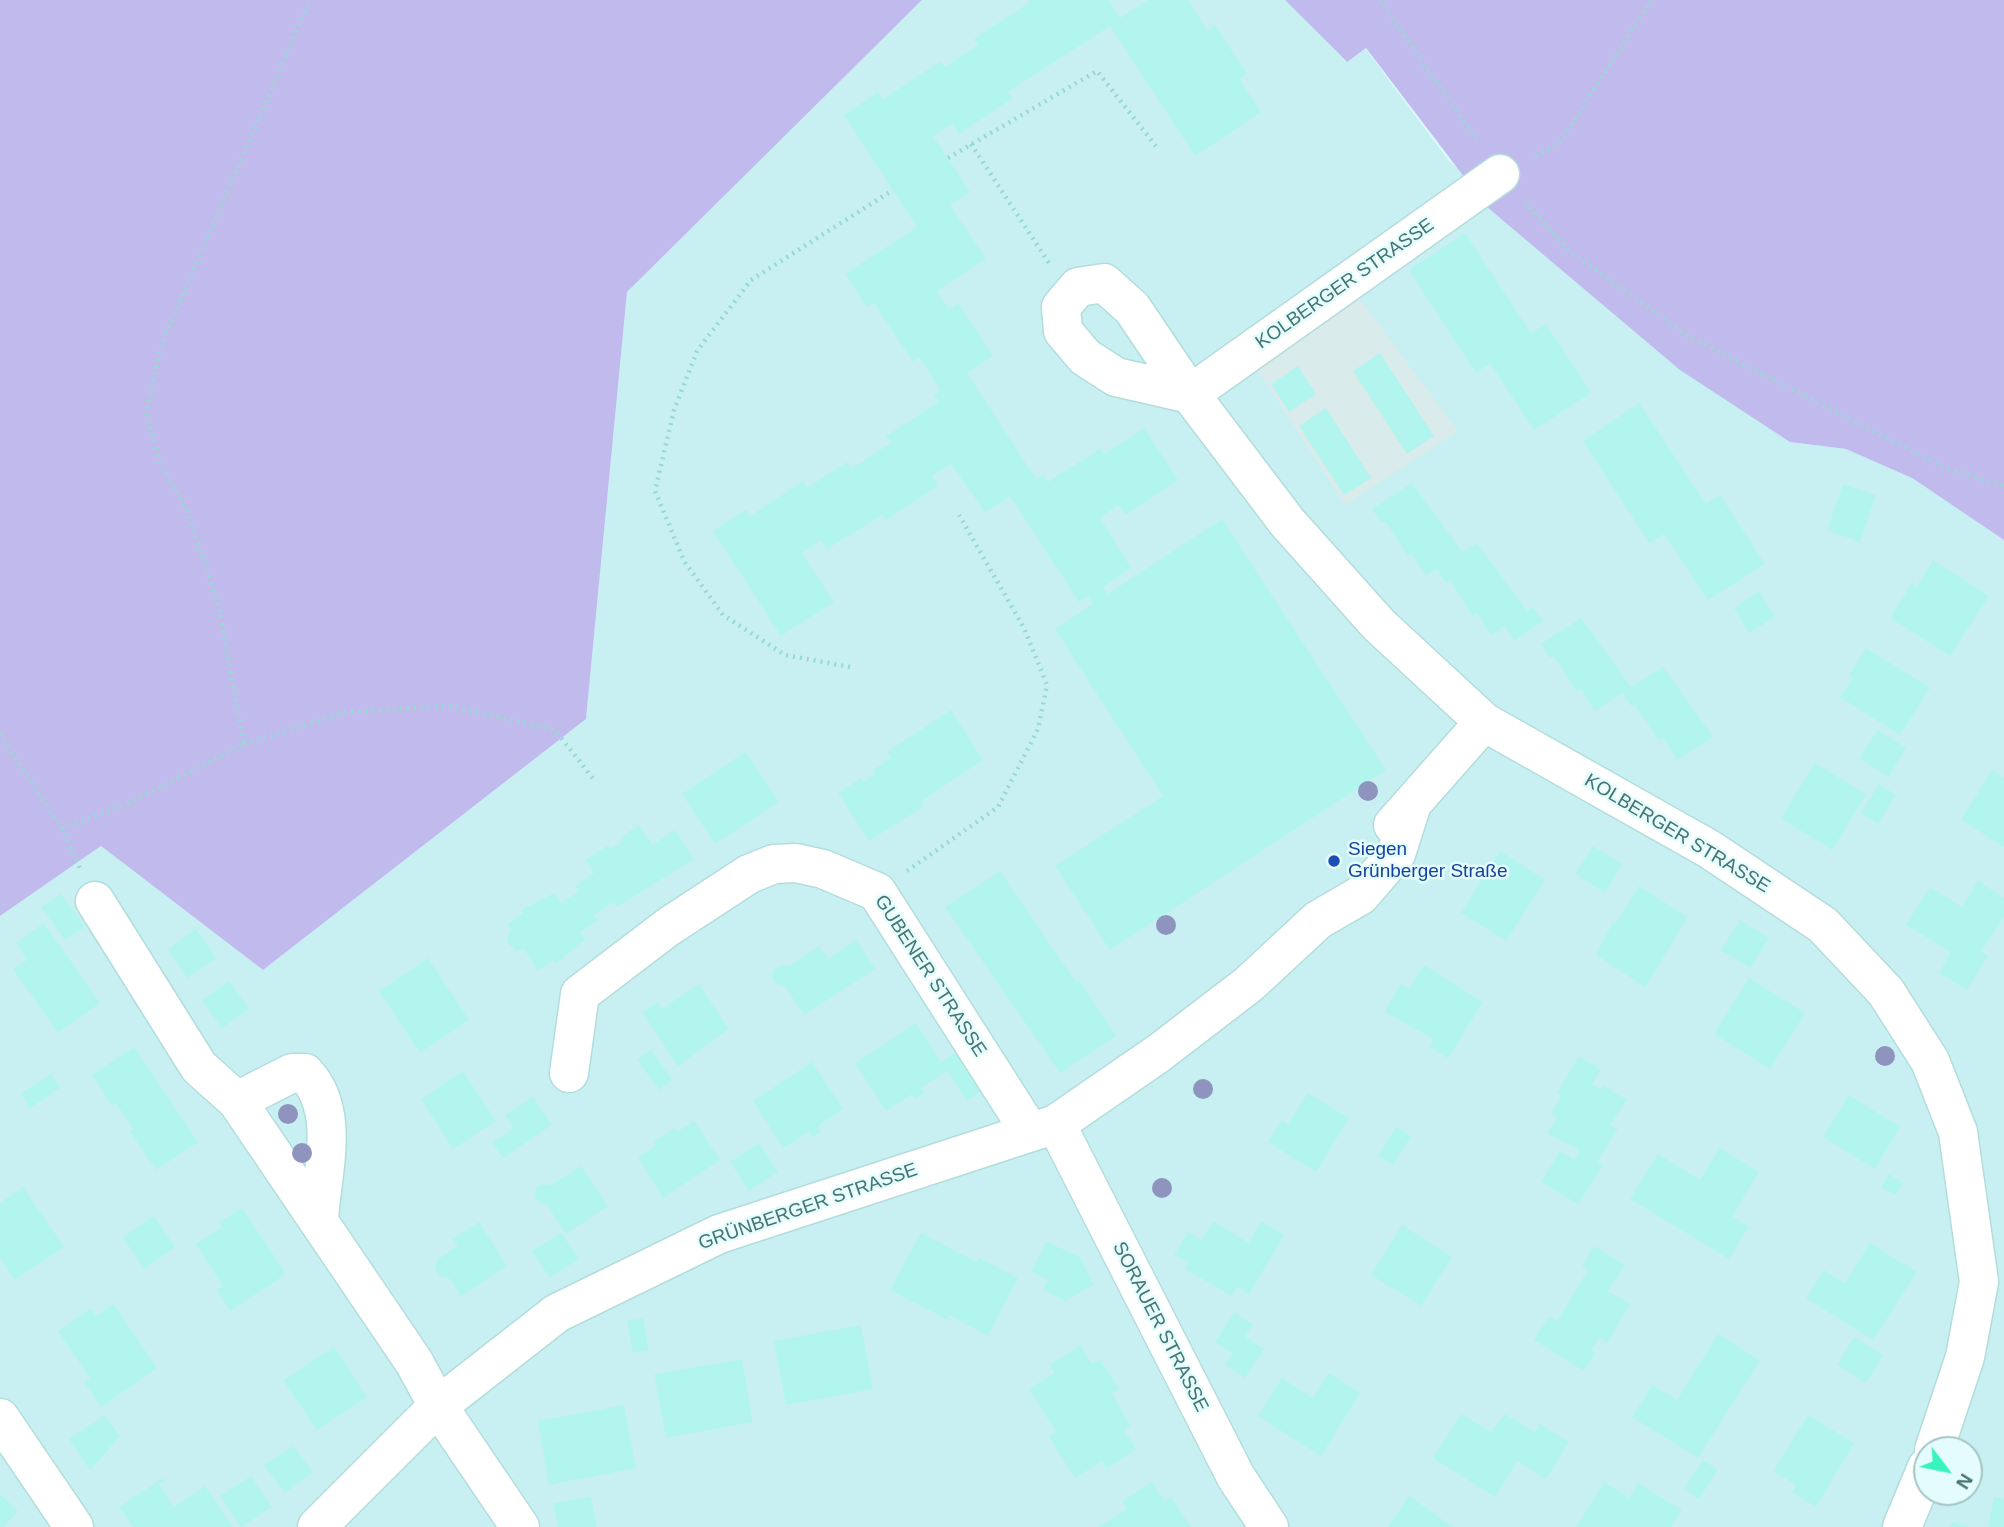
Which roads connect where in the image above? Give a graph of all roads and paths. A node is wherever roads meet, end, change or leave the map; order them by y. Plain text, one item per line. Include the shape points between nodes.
1 (310, 0) edge
2 (1380, 0) edge
3 (1651, 0) edge
4 (971, 144) junction
5 (1160, 150) dead end
6 (948, 158) dead end
7 (1500, 174) junction
8 (893, 190) dead end
9 (1070, 296) junction
10 (1189, 394) junction
11 (2004, 486) edge
12 (959, 515) dead end
13 (850, 667) dead end
14 (1484, 722) junction
15 (0, 734) edge
16 (244, 744) junction
17 (594, 781) dead end
18 (62, 828) junction
19 (877, 892) junction
20 (95, 901) joint
21 (569, 1073) dead end
22 (237, 1101) junction
23 (1043, 1128) junction
24 (318, 1219) junction
25 (438, 1406) junction
26 (0, 1418) edge
27 (1939, 1436) edge
28 (1913, 1501) edge
29 (74, 1527) edge
30 (317, 1527) edge
31 (520, 1527) edge
32 (1269, 1527) edge
33 (1902, 1527) edge

1 - 16 path via 162,343 146,413 161,465 186,508 218,603
2 - 7 path
3 - 7 path via 1559,144
4 - 5 path via 1097,71
4 - 6 path
4 - 9 path
7 - 10 street, KOLBERGER STRASSE
7 - 11 path via 1570,251 1690,337 1945,468
8 - 13 path via 751,280 696,351 674,410 655,491 684,561 723,615 785,655
9 - 10 street, KOLBERGER STRASSE via 1078,287 1104,283 1132,309
9 - 10 street via 1061,307 1063,331 1085,357 1116,377
10 - 14 street, KOLBERGER STRASSE via 1287,522 1379,625
12 - 19 path via 1024,628 1046,685 1038,729 998,807
14 - 23 street, GRÜNBERGER STRASSE via 1411,807 1396,854 1362,895 1318,920 1249,984 1159,1053
14 - 27 street, KOLBERGER STRASSE via 1709,849 1823,925 1886,992 1930,1060 1958,1132 1979,1283 1965,1357
15 - 18 path
16 - 17 path via 346,712 451,706 555,730
16 - 18 path via 133,801
18 - 20 path
19 - 21 street, GUBENER STRASSE via 796,863 774,864 749,874 668,927 580,994
19 - 23 street, GUBENER STRASSE
20 - 22 street via 199,1067
22 - 24 street
22 - 24 street via 292,1073 305,1073 318,1087 327,1136
23 - 25 street, GRÜNBERGER STRASSE via 719,1234 557,1313
23 - 32 street, SORAUER STRASSE via 1236,1477
24 - 25 street via 414,1362
25 - 30 street, GRÜNBERGER STRASSE
25 - 31 street
26 - 29 street
28 - 33 street

